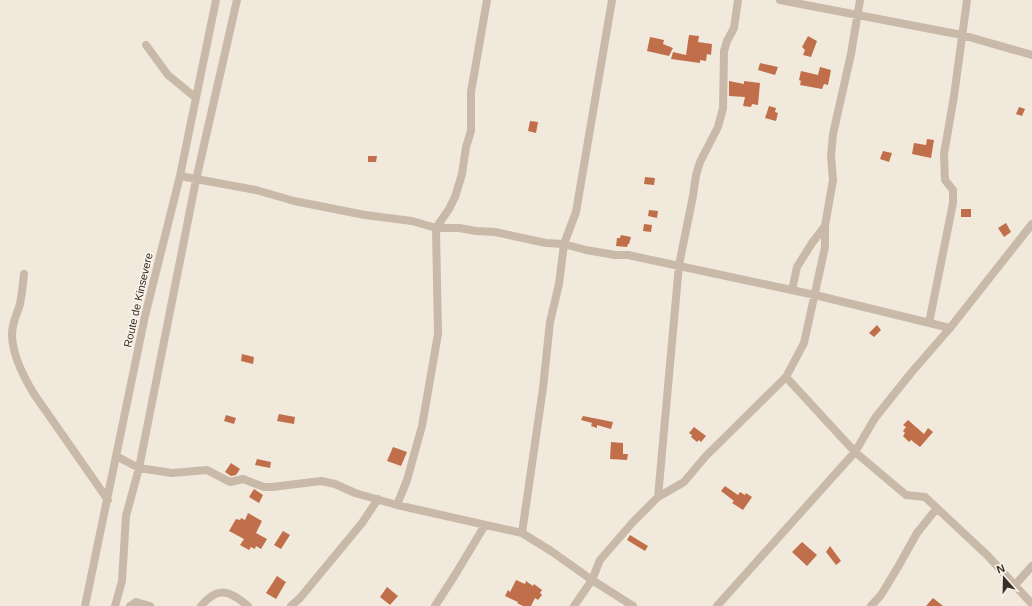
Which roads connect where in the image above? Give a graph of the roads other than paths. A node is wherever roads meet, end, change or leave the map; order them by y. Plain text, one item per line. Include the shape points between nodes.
1 (216, 0) edge
2 (237, 0) edge
3 (487, 0) edge
4 (612, 0) edge
5 (738, 0) edge
6 (780, 0) edge
7 (860, 0) edge
8 (968, 0) edge
9 (857, 16) junction
10 (962, 35) junction
11 (146, 45) dead end
12 (1032, 55) edge
13 (196, 98) junction
14 (180, 176) junction
15 (196, 180) junction
16 (1032, 224) edge
17 (825, 226) junction
18 (436, 228) junction
19 (564, 244) junction
20 (679, 265) junction
21 (24, 274) dead end
22 (792, 290) junction
23 (815, 295) junction
24 (930, 323) junction
25 (950, 328) junction
26 (786, 377) junction
27 (855, 452) junction
28 (116, 456) junction
29 (139, 468) junction
30 (658, 497) junction
31 (378, 499) junction
32 (108, 500) junction
33 (397, 505) junction
34 (937, 508) junction
35 (485, 525) junction
36 (522, 533) junction
37 (1032, 566) edge
38 (592, 580) junction
39 (1015, 585) junction
40 (1032, 604) edge
41 (146, 605) edge
42 (85, 606) edge
43 (116, 606) edge
44 (130, 606) edge
45 (201, 606) edge
46 (248, 606) edge
47 (291, 606) edge
48 (435, 606) edge
49 (574, 606) edge
50 (633, 606) edge
51 (717, 606) edge
52 (871, 606) edge

1 - 13 street, Route de Kinsevere
2 - 15 street
3 - 18 street via 471,92 471,131 462,174 455,197
4 - 19 street via 576,212
5 - 20 street via 734,28 724,52 723,108 718,127 696,175
6 - 9 street
7 - 9 street
8 - 10 street
9 - 10 street
9 - 17 street via 833,134 833,180
10 - 12 street
10 - 24 street via 944,154 945,180 953,190 953,203
11 - 13 street via 168,75
13 - 14 street, Route de Kinsevere
14 - 15 street
14 - 28 street, Route de Kinsevere via 145,316
15 - 18 street via 365,215 412,221
15 - 29 street
16 - 25 street
17 - 22 street via 797,267
17 - 23 street via 825,247
18 - 19 street via 496,232 546,243
18 - 33 street via 438,334 422,426
19 - 20 street
19 - 36 street via 559,284 550,322
20 - 22 street
20 - 30 street
21 - 32 street via 12,334 16,357 34,394
22 - 23 street
23 - 24 street
23 - 26 street via 804,343
24 - 25 street
25 - 27 street via 875,418
26 - 27 street
26 - 30 street via 684,482
27 - 34 street via 906,495 925,497
27 - 51 street
28 - 29 street
28 - 32 street, Route de Kinsevere
29 - 31 street via 172,473 207,470 230,482 243,479 272,488 321,481
29 - 43 street via 126,516 122,581
30 - 38 street via 600,560
31 - 33 street
31 - 47 street via 362,523
32 - 42 street, Route de Kinsevere
33 - 35 street
34 - 39 street
34 - 52 street via 917,533 881,595
35 - 36 street
35 - 48 street
36 - 38 street
37 - 39 street
38 - 49 street
38 - 50 street
39 - 40 street
41 - 44 street via 136,602
45 - 46 street via 210,596 229,593

